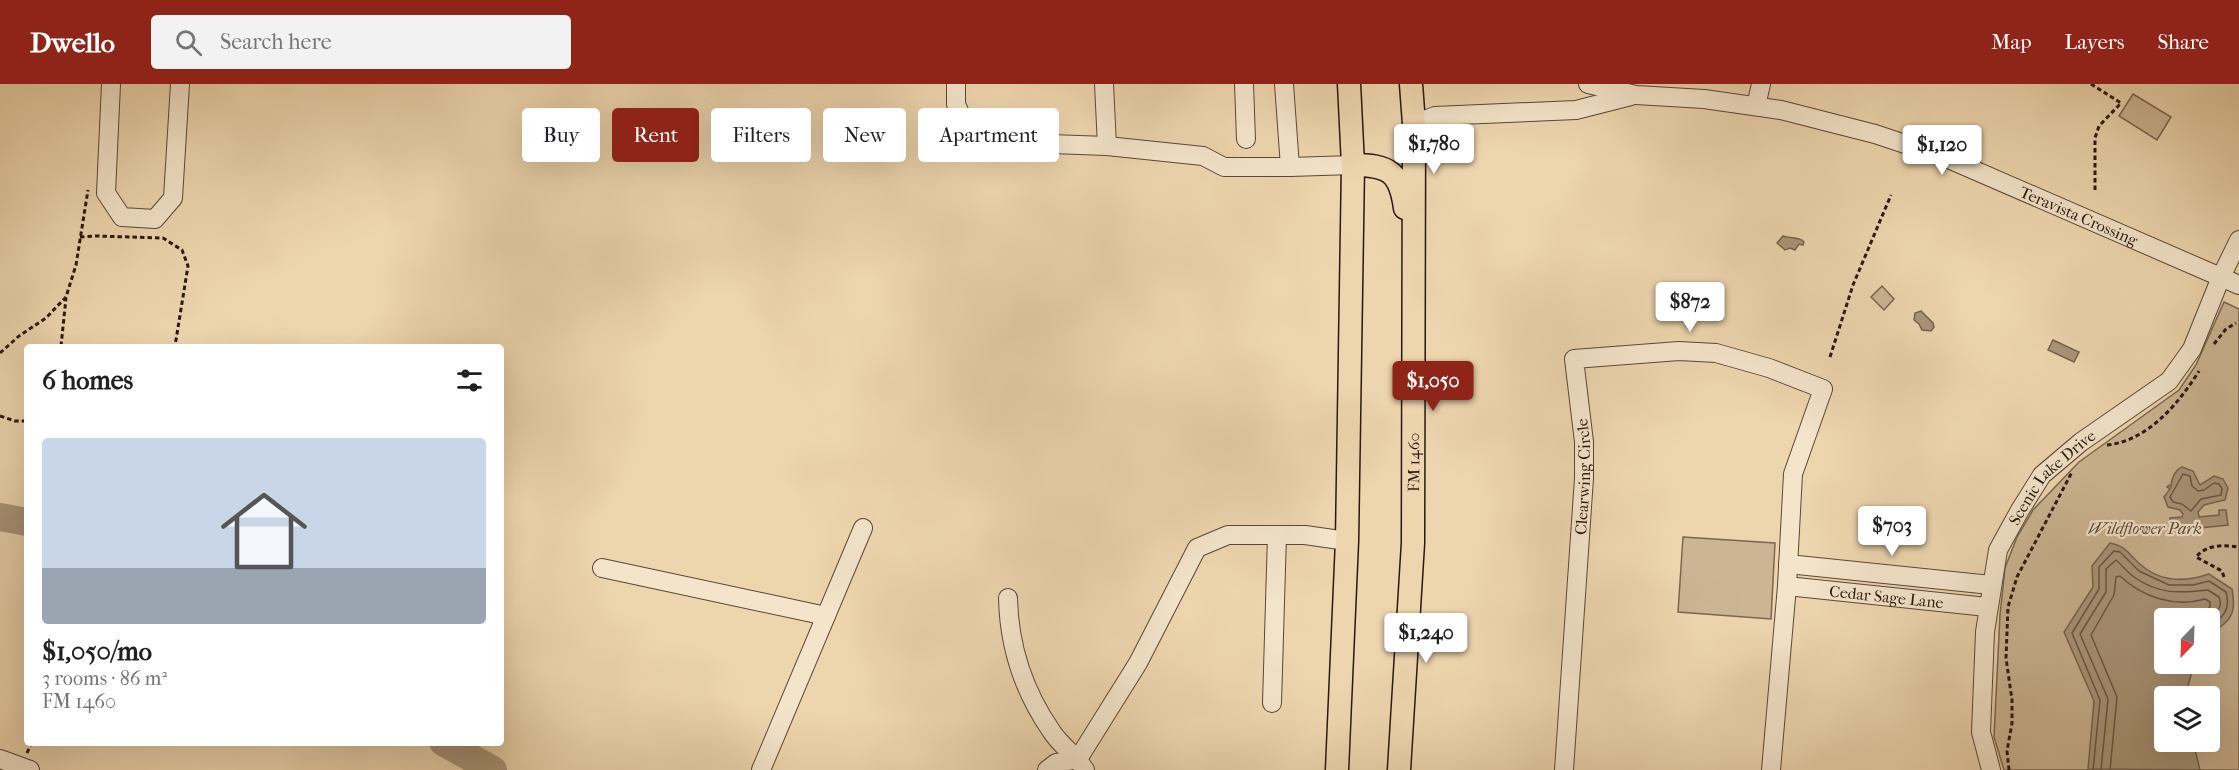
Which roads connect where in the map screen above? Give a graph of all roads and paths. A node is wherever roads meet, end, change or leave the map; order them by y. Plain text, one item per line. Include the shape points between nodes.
1 (111, 84) edge
2 (180, 84) edge
3 (956, 84) edge
4 (1104, 84) edge
5 (1244, 84) edge
6 (1284, 84) edge
7 (1349, 84) edge
8 (1411, 84) edge
9 (1588, 84) edge
10 (1761, 84) edge
11 (2091, 84) edge
12 (1632, 90) edge
13 (1756, 106) junction
14 (1413, 124) junction
15 (1246, 138) dead end
16 (1107, 146) junction
17 (1353, 165) junction
18 (1290, 167) junction
19 (2095, 193) dead end
20 (1891, 195) dead end
21 (2239, 240) edge
22 (1413, 266) junction
23 (2221, 277) junction
24 (2239, 285) edge
25 (66, 297) junction
26 (2236, 322) dead end
27 (61, 344) edge
28 (176, 344) edge
29 (2211, 348) dead end
30 (0, 353) edge
31 (1830, 357) dead end
32 (2203, 363) dead end
33 (0, 416) edge
34 (24, 421) edge
35 (2105, 445) dead end
36 (2076, 467) dead end
37 (863, 528) dead end
38 (1277, 535) junction
39 (1347, 541) junction
40 (2239, 547) edge
41 (1788, 564) junction
42 (602, 568) dead end
43 (2224, 577) dead end
44 (1991, 585) junction
45 (1787, 586) junction
46 (1008, 598) dead end
47 (1987, 607) junction
48 (826, 616) junction
49 (1272, 703) dead end
50 (0, 759) edge
51 (1082, 764) edge
52 (30, 770) edge
53 (761, 770) edge
54 (1047, 770) edge
55 (1337, 770) edge
56 (1399, 770) edge
57 (1564, 770) edge
58 (1771, 770) edge
59 (1991, 770) edge
60 (2010, 770) edge

1 - 2 street via 106,193 122,217 155,219 173,198
3 - 16 street via 956,104 974,136 992,142
4 - 16 street
5 - 15 street
6 - 18 street
7 - 17 main road
8 - 14 main road, FM 1460 / FM 1460
9 - 12 street, Teravista Crossing
10 - 13 street
11 - 19 path via 2121,103 2099,126 2095,138
12 - 13 street, Teravista Crossing
12 - 14 street, Teravista Crossing via 1576,110 1435,116
13 - 23 street, Teravista Crossing via 1875,134 1944,157
14 - 22 main road, FM 1460 / FM 1460
16 - 18 street via 1203,156 1224,167
17 - 18 street
17 - 22 main road via 1374,165 1392,173 1401,185
17 - 39 main road
20 - 31 path via 1853,285
21 - 23 street, Scenic Lake Drive
22 - 56 main road, FM 1460 / FM 1460 via 1413,543
23 - 24 street, Teravista Crossing
23 - 44 street, Scenic Lake Drive via 2192,350 2169,381 2081,442 2042,475 1998,550
25 - 27 path
25 - 28 path via 80,237 163,238 182,250 188,266
25 - 30 path via 46,318
26 - 29 path
32 - 35 path via 2177,404 2122,443
33 - 34 path
36 - 60 path via 2017,577 2008,607
37 - 48 street
38 - 39 street via 1305,534
38 - 49 street
38 - 51 street via 1228,535 1197,548
39 - 55 main road
40 - 43 path via 2222,545 2202,550 2196,557 2222,571
41 - 44 street, Cedar Sage Lane
41 - 45 street, Clearwing Circle
41 - 57 street, Clearwing Circle via 1793,474 1823,389 1716,352 1574,359 1584,442 1584,478
42 - 48 street
44 - 47 street, Scenic Lake Drive
45 - 47 street, Cedar Sage Lane
45 - 58 street, Clearwing Circle
46 - 51 street via 1008,627 1023,680 1052,733
47 - 59 street, Scenic Lake Drive via 1981,732
48 - 53 street
50 - 52 street
51 - 54 street via 1056,763

